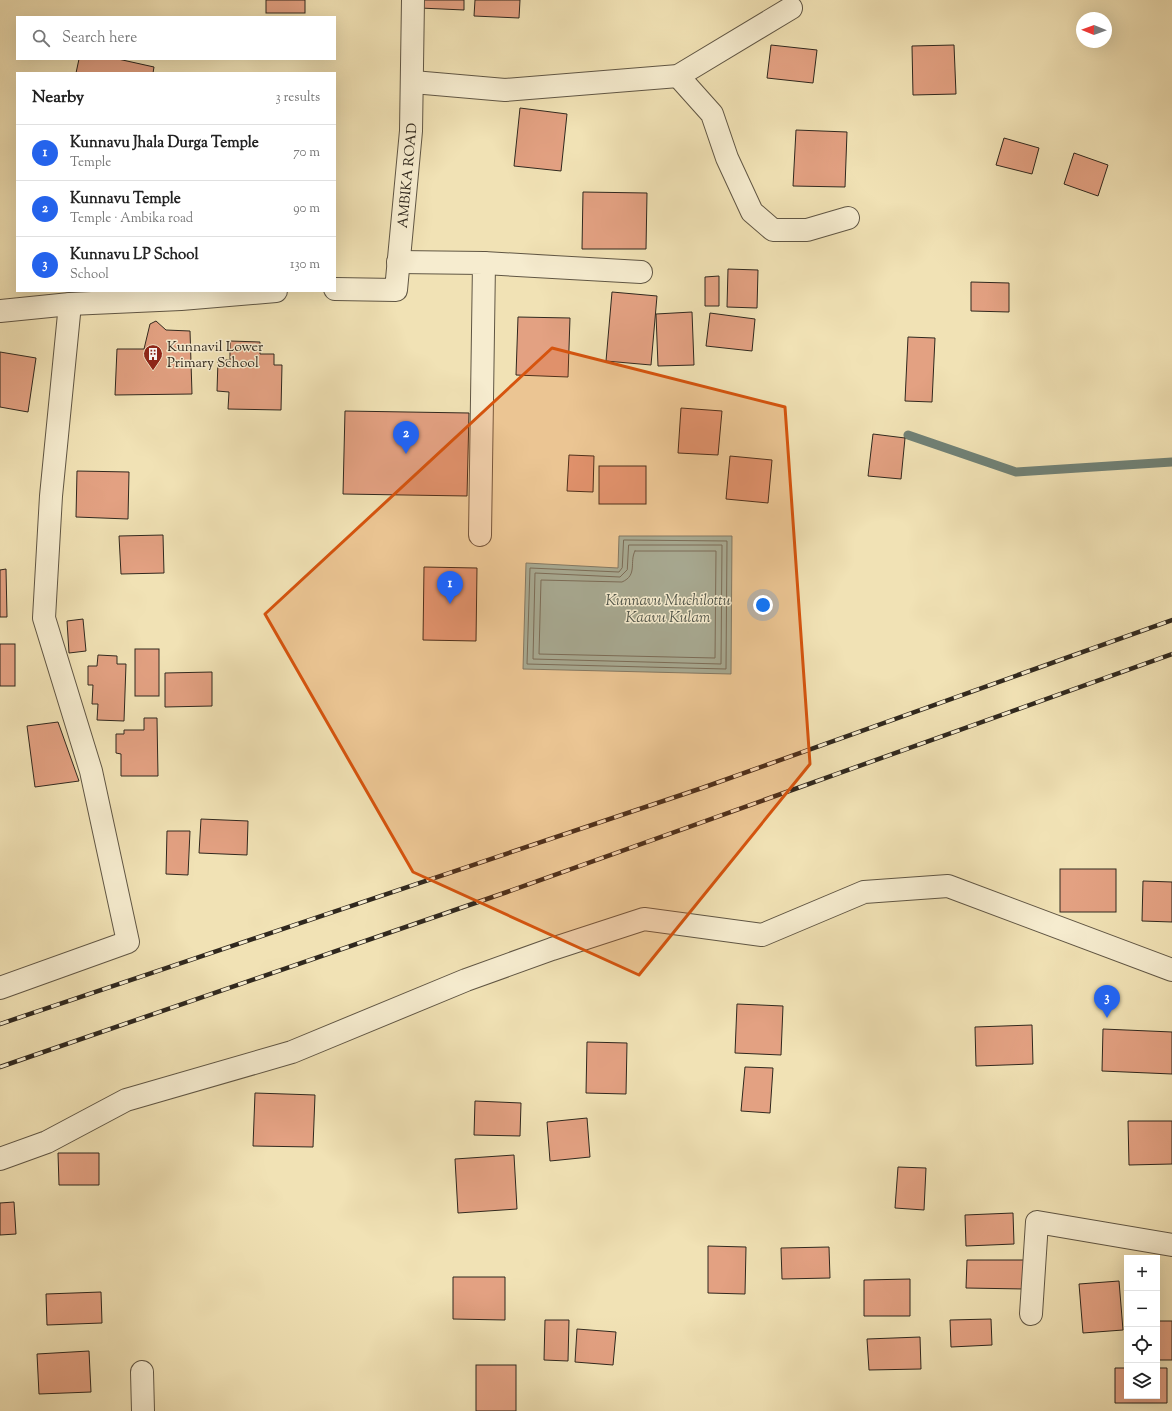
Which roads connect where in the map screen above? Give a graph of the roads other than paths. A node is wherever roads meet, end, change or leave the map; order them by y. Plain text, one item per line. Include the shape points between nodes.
1 (413, 0) edge
2 (791, 8) dead end
3 (678, 76) junction
4 (413, 82) junction
5 (848, 218) dead end
6 (398, 262) junction
7 (484, 263) junction
8 (641, 272) dead end
9 (336, 289) edge
10 (264, 292) edge
11 (70, 304) junction
12 (0, 312) edge
13 (480, 535) dead end
14 (1172, 970) edge
15 (0, 988) edge
16 (0, 1159) edge
17 (1172, 1245) edge
18 (1031, 1314) dead end
19 (142, 1372) dead end
20 (143, 1411) edge

1 - 4 street, AMBIKA ROAD
2 - 3 street
3 - 4 street via 505,90
3 - 5 street via 712,114 727,158 752,212 773,230 807,230
4 - 6 street, AMBIKA ROAD via 411,131
6 - 7 street
6 - 9 street, AMBIKA ROAD via 396,290
7 - 8 street
7 - 13 street
10 - 11 street
11 - 12 street
11 - 15 street via 51,496 44,618 91,771 128,942
14 - 16 street via 948,886 864,892 762,935 644,919 466,980 292,1052 126,1100 47,1142
17 - 18 street via 1037,1222
19 - 20 street

